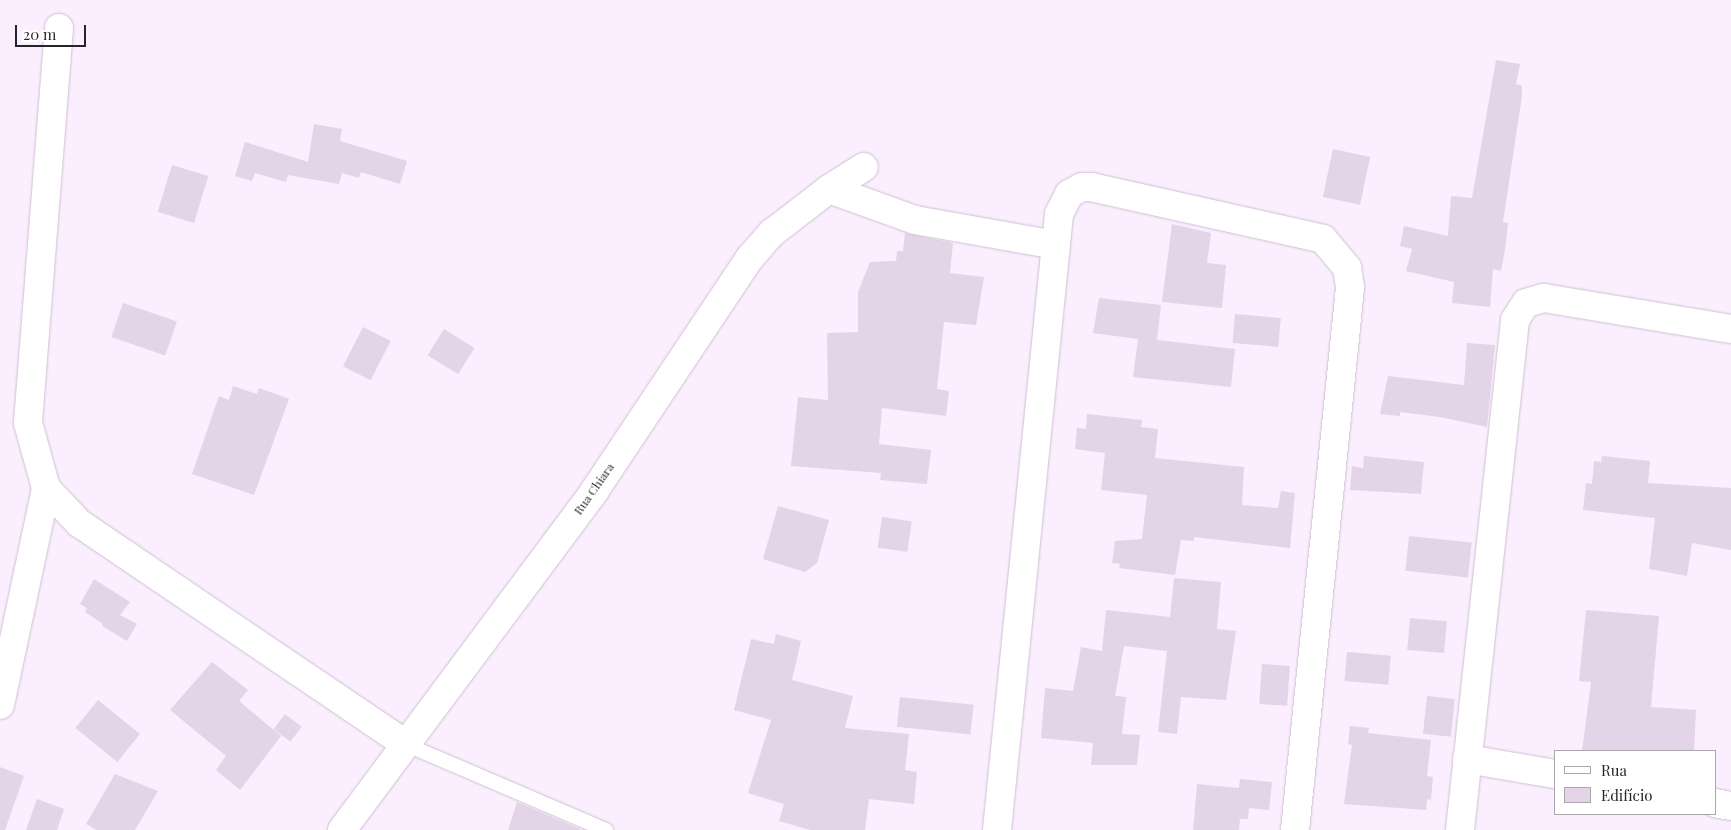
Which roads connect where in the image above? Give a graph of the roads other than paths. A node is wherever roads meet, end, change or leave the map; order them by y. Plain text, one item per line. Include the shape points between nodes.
1 (59, 28) dead end
2 (864, 167) dead end
3 (829, 189) junction
4 (1056, 245) junction
5 (1731, 329) edge
6 (46, 488) junction
7 (0, 705) edge
8 (405, 744) junction
9 (1467, 759) junction
10 (1554, 774) edge
11 (1716, 803) edge
12 (1731, 806) edge
13 (342, 830) edge
14 (606, 830) edge
15 (997, 830) edge
16 (1295, 830) edge
17 (1460, 830) edge

1 - 6 street via 28,423
2 - 3 street, Rua Chiara
3 - 4 street via 915,220
3 - 8 street, Rua Chiara via 772,233 749,259 595,490
4 - 15 street
4 - 16 street via 1059,214 1066,199 1074,191 1091,187 1323,239 1347,268 1350,288
5 - 9 street via 1544,298 1526,303 1520,310 1515,320
6 - 7 street
6 - 8 street via 79,523
8 - 13 street, Rua Chiara
8 - 14 lane
9 - 10 street
9 - 17 street
11 - 12 street

